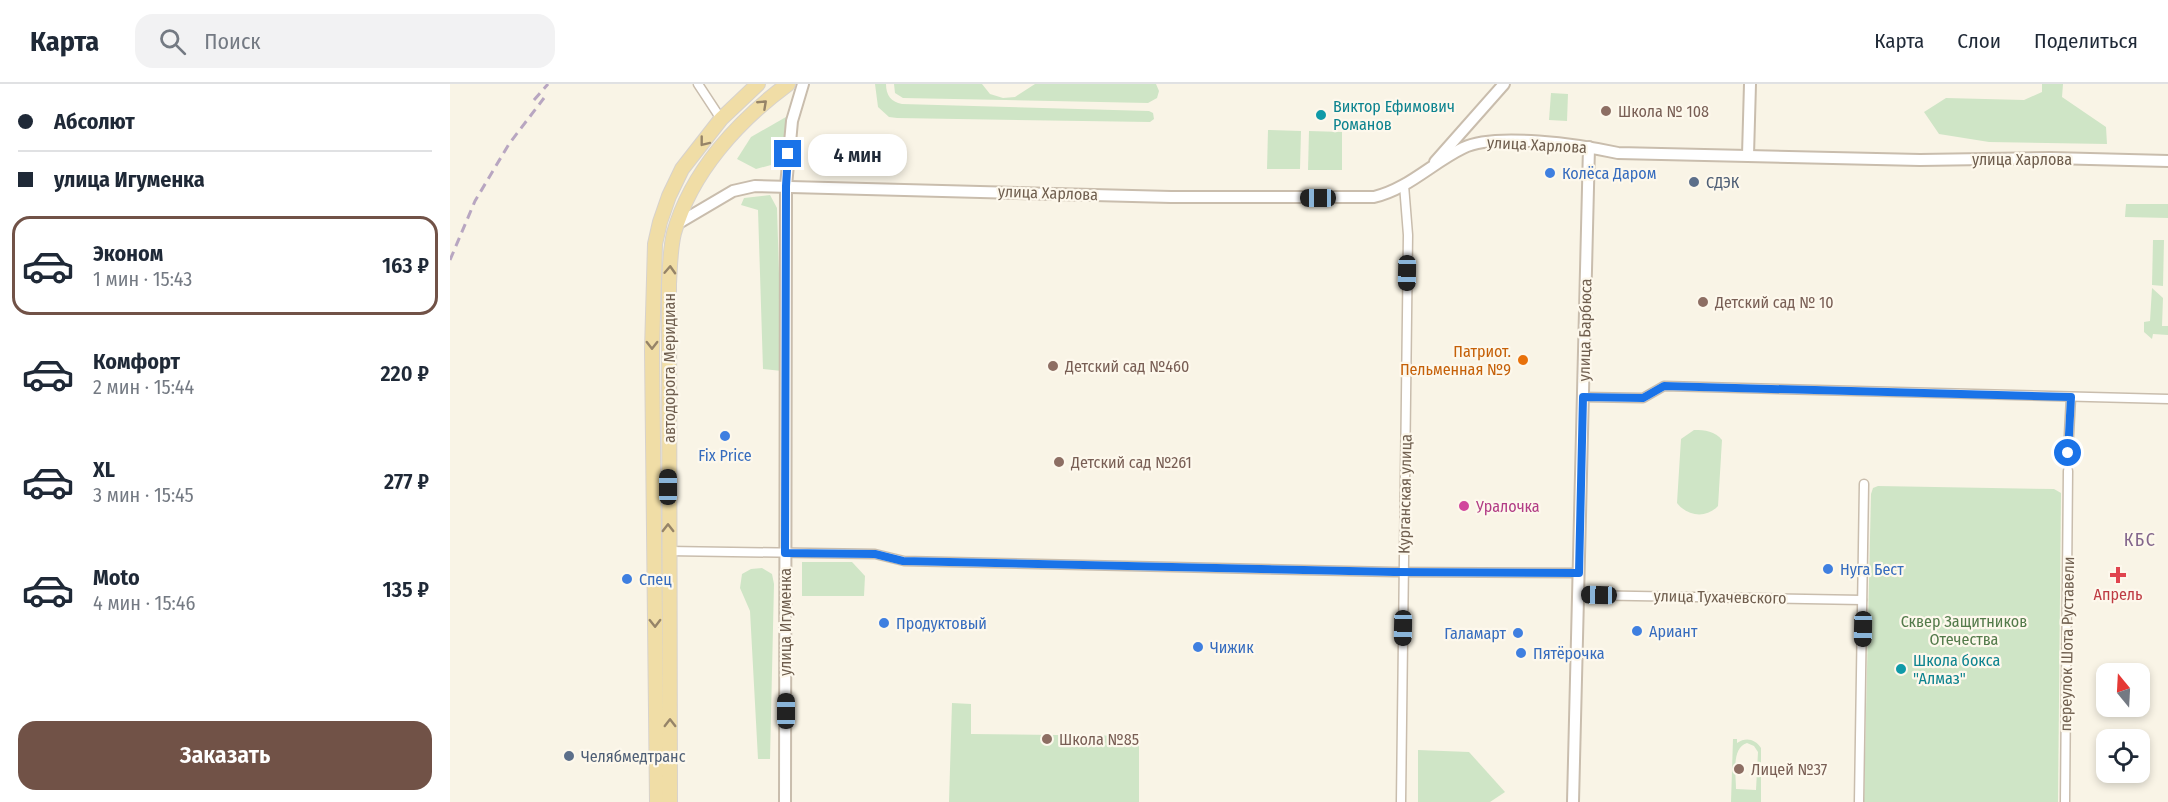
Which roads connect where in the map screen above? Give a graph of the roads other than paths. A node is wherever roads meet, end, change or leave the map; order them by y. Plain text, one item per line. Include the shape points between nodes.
1 (698, 84) edge
2 (758, 84) edge
3 (788, 84) edge
4 (803, 84) edge
5 (1504, 84) edge
6 (1750, 84) edge
7 (721, 119) junction
8 (1472, 119) junction
9 (1478, 142) junction
10 (1589, 147) junction
11 (1748, 155) junction
12 (2168, 161) edge
13 (1426, 172) junction
14 (1404, 185) junction
15 (786, 186) junction
16 (677, 224) junction
17 (1583, 397) junction
18 (2071, 397) junction
19 (2168, 399) edge
20 (2068, 453) tunnel mouth
21 (2068, 471) tunnel mouth
22 (1864, 484) dead end
23 (668, 551) junction
24 (785, 553) junction
25 (1403, 572) junction
26 (1579, 573) junction
27 (1578, 595) junction
28 (1862, 600) junction
29 (657, 802) edge
30 (670, 802) edge
31 (785, 802) edge
32 (1401, 802) edge
33 (1573, 802) edge
34 (1859, 802) edge
35 (2065, 802) edge

1 - 7 street
2 - 7 main road, автодорога Меридиан
16 -> 3 main road, автодорога Меридиан via 706,166 734,132
4 - 15 street, улица Игуменка via 792,121
5 - 8 street
6 - 11 street
7 -> 29 main road, автодорога Меридиан via 682,169 669,195 655,244 652,350
8 - 9 street
8 - 13 street
9 - 10 street, улица Харлова
9 - 13 street, улица Харлова
10 - 11 street, улица Харлова via 1618,153
10 - 17 street, улица Барбюса
11 - 12 street, улица Харлова
13 - 14 street, улица Харлова
14 - 15 street, улица Харлова via 1388,194 1359,198
14 - 25 street, Курганская улица via 1408,235
15 - 16 street, улица Харлова via 733,191
15 - 24 street, улица Игуменка
23 -> 16 main road, автодорога Меридиан via 669,284
17 - 18 street via 1643,398 1664,386
17 - 26 street, улица Барбюса
18 - 19 street
18 - 20 street
21 - 35 street, переулок Шота Руставели
22 - 28 street
23 - 24 street
30 -> 23 main road, автодорога Меридиан
24 - 25 street via 875,554 913,561
24 - 31 street, улица Игуменка
25 - 26 street
25 - 32 street, Курганская улица
26 - 27 street, улица Барбюса
27 - 28 street, улица Тухачевского
27 - 33 street, улица Барбюса
28 - 34 street

